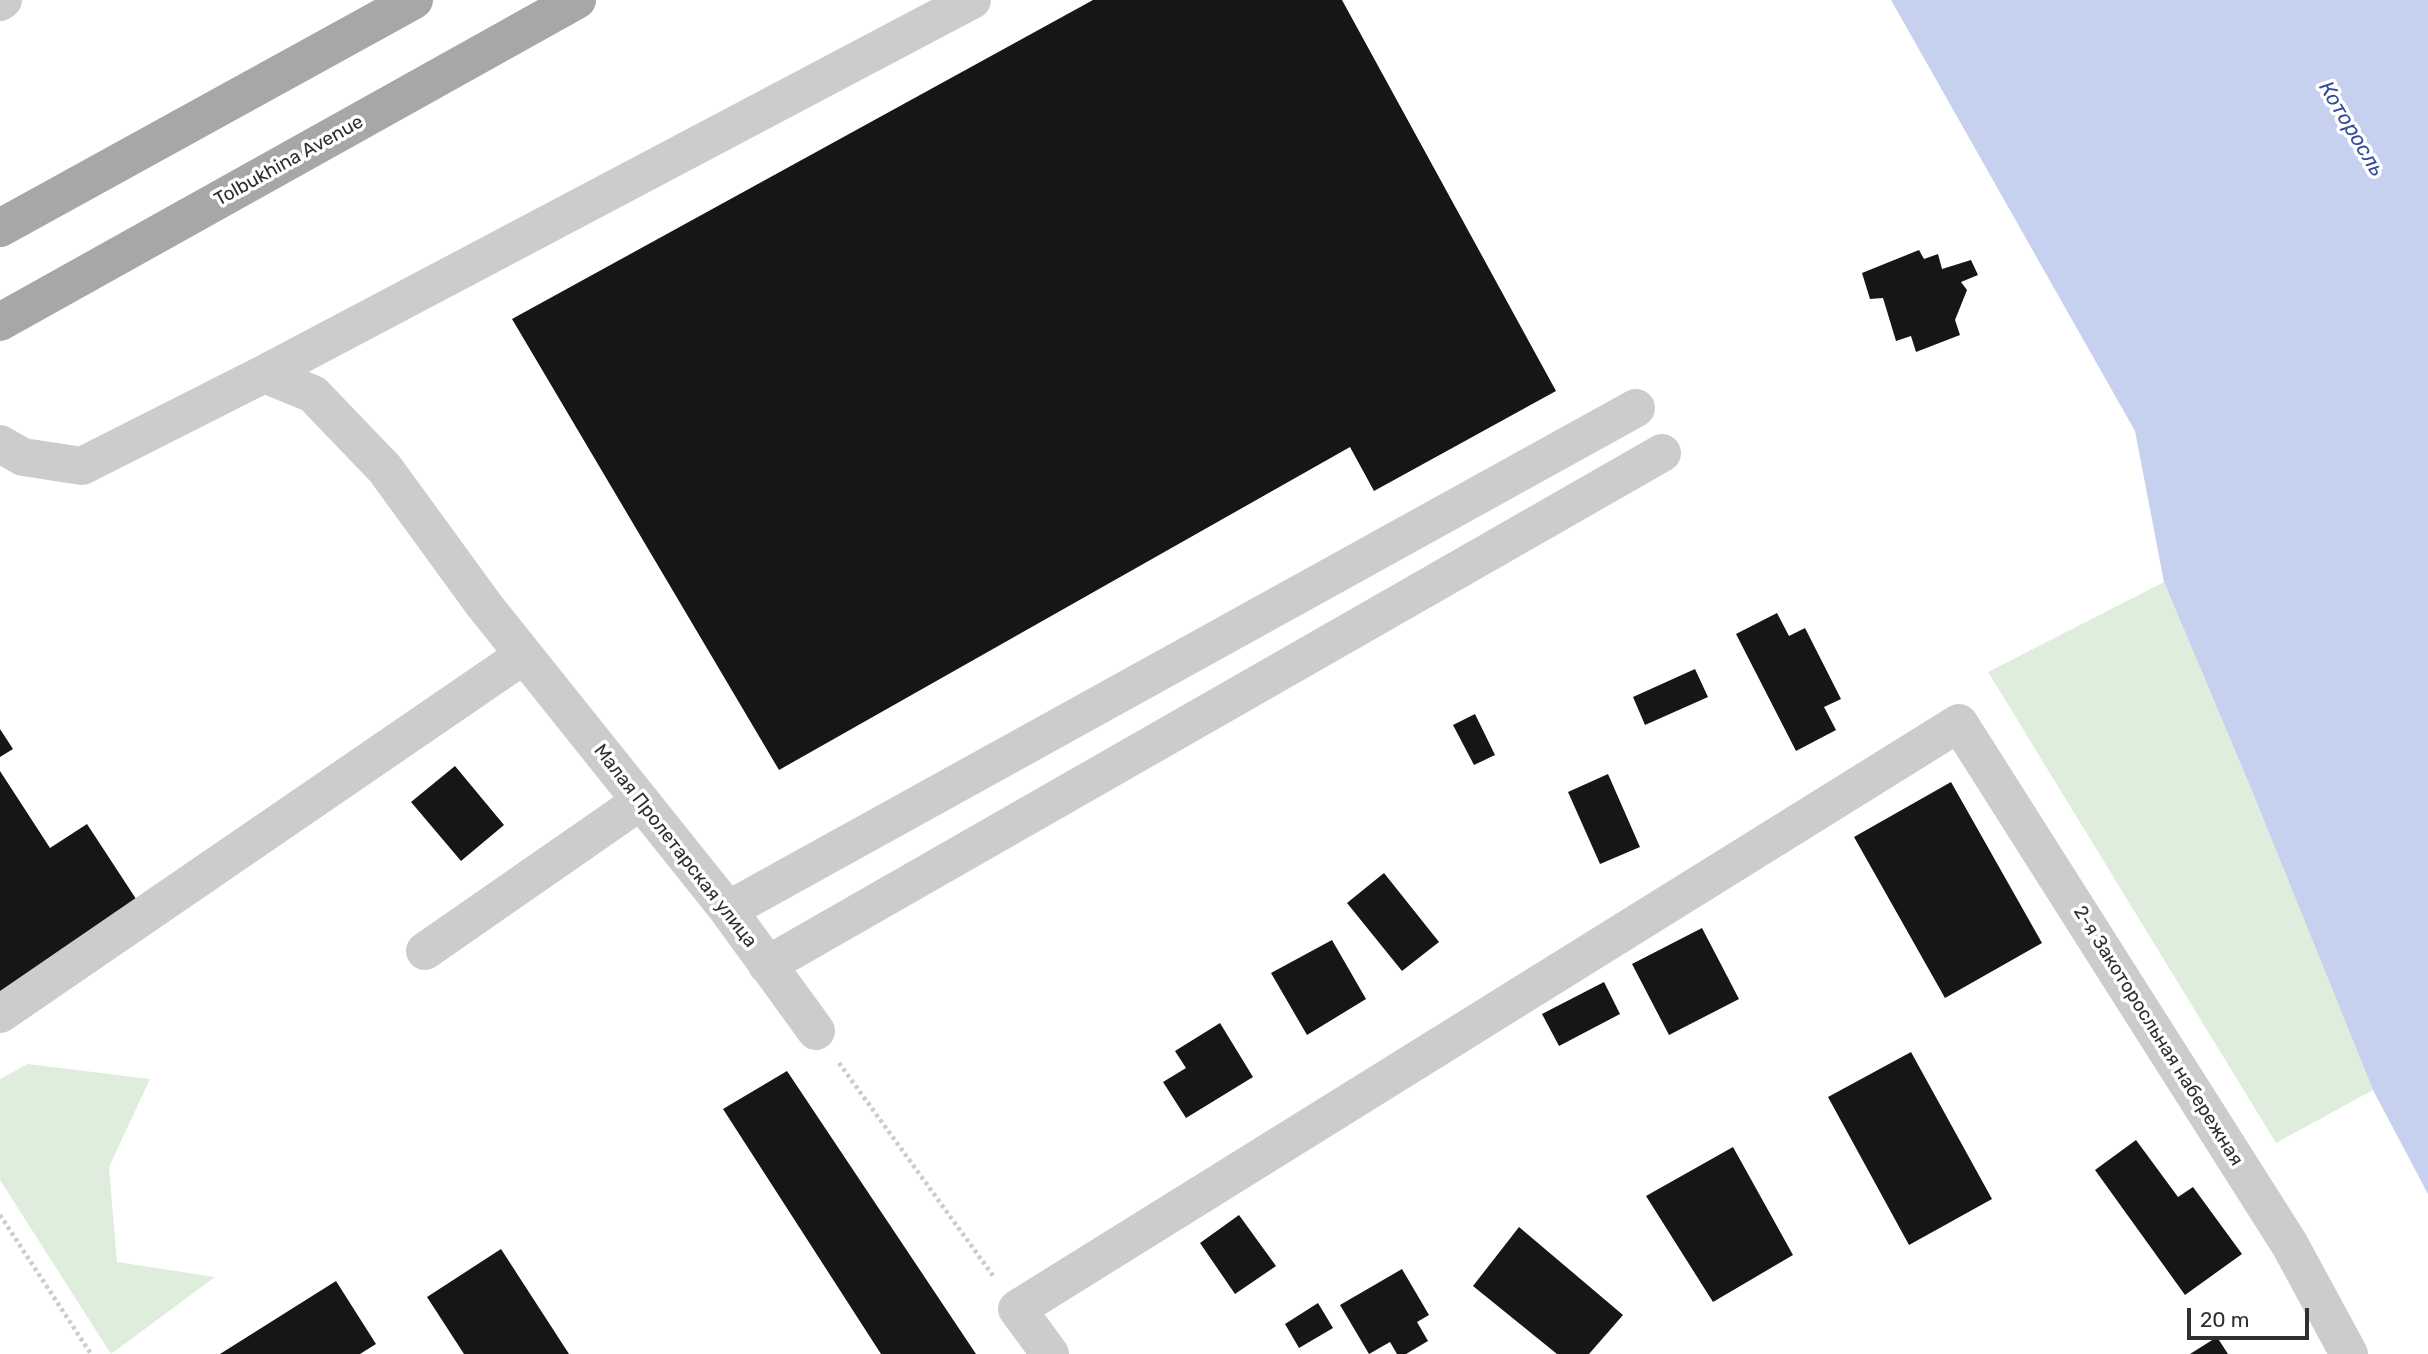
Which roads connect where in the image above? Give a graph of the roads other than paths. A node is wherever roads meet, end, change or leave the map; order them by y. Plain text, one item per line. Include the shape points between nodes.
1 (414, 0) edge
2 (578, 0) edge
3 (972, 0) edge
4 (0, 228) edge
5 (0, 323) edge
6 (264, 373) junction
7 (1636, 408) dead end
8 (0, 444) edge
9 (1662, 453) dead end
10 (524, 655) junction
11 (641, 801) junction
12 (728, 910) junction
13 (425, 950) dead end
14 (767, 965) junction
15 (0, 1014) edge
16 (816, 1031) road end
17 (1050, 1354) edge
18 (2349, 1354) edge

1 - 4 main road
2 - 5 main road, Tolbukhina Avenue
3 - 6 street
6 - 8 street via 82,466 23,457
6 - 10 street, Малая Пролетарская улица via 313,394 385,469
7 - 12 street
9 - 14 street
10 - 11 street, Малая Пролетарская улица
10 - 15 street
11 - 12 street, Малая Пролетарская улица
11 - 13 street
12 - 14 street, Малая Пролетарская улица
14 - 16 street, Малая Пролетарская улица
17 - 18 street, 2-я Закоторосльная набережная via 1017,1309 1959,723 2290,1245

